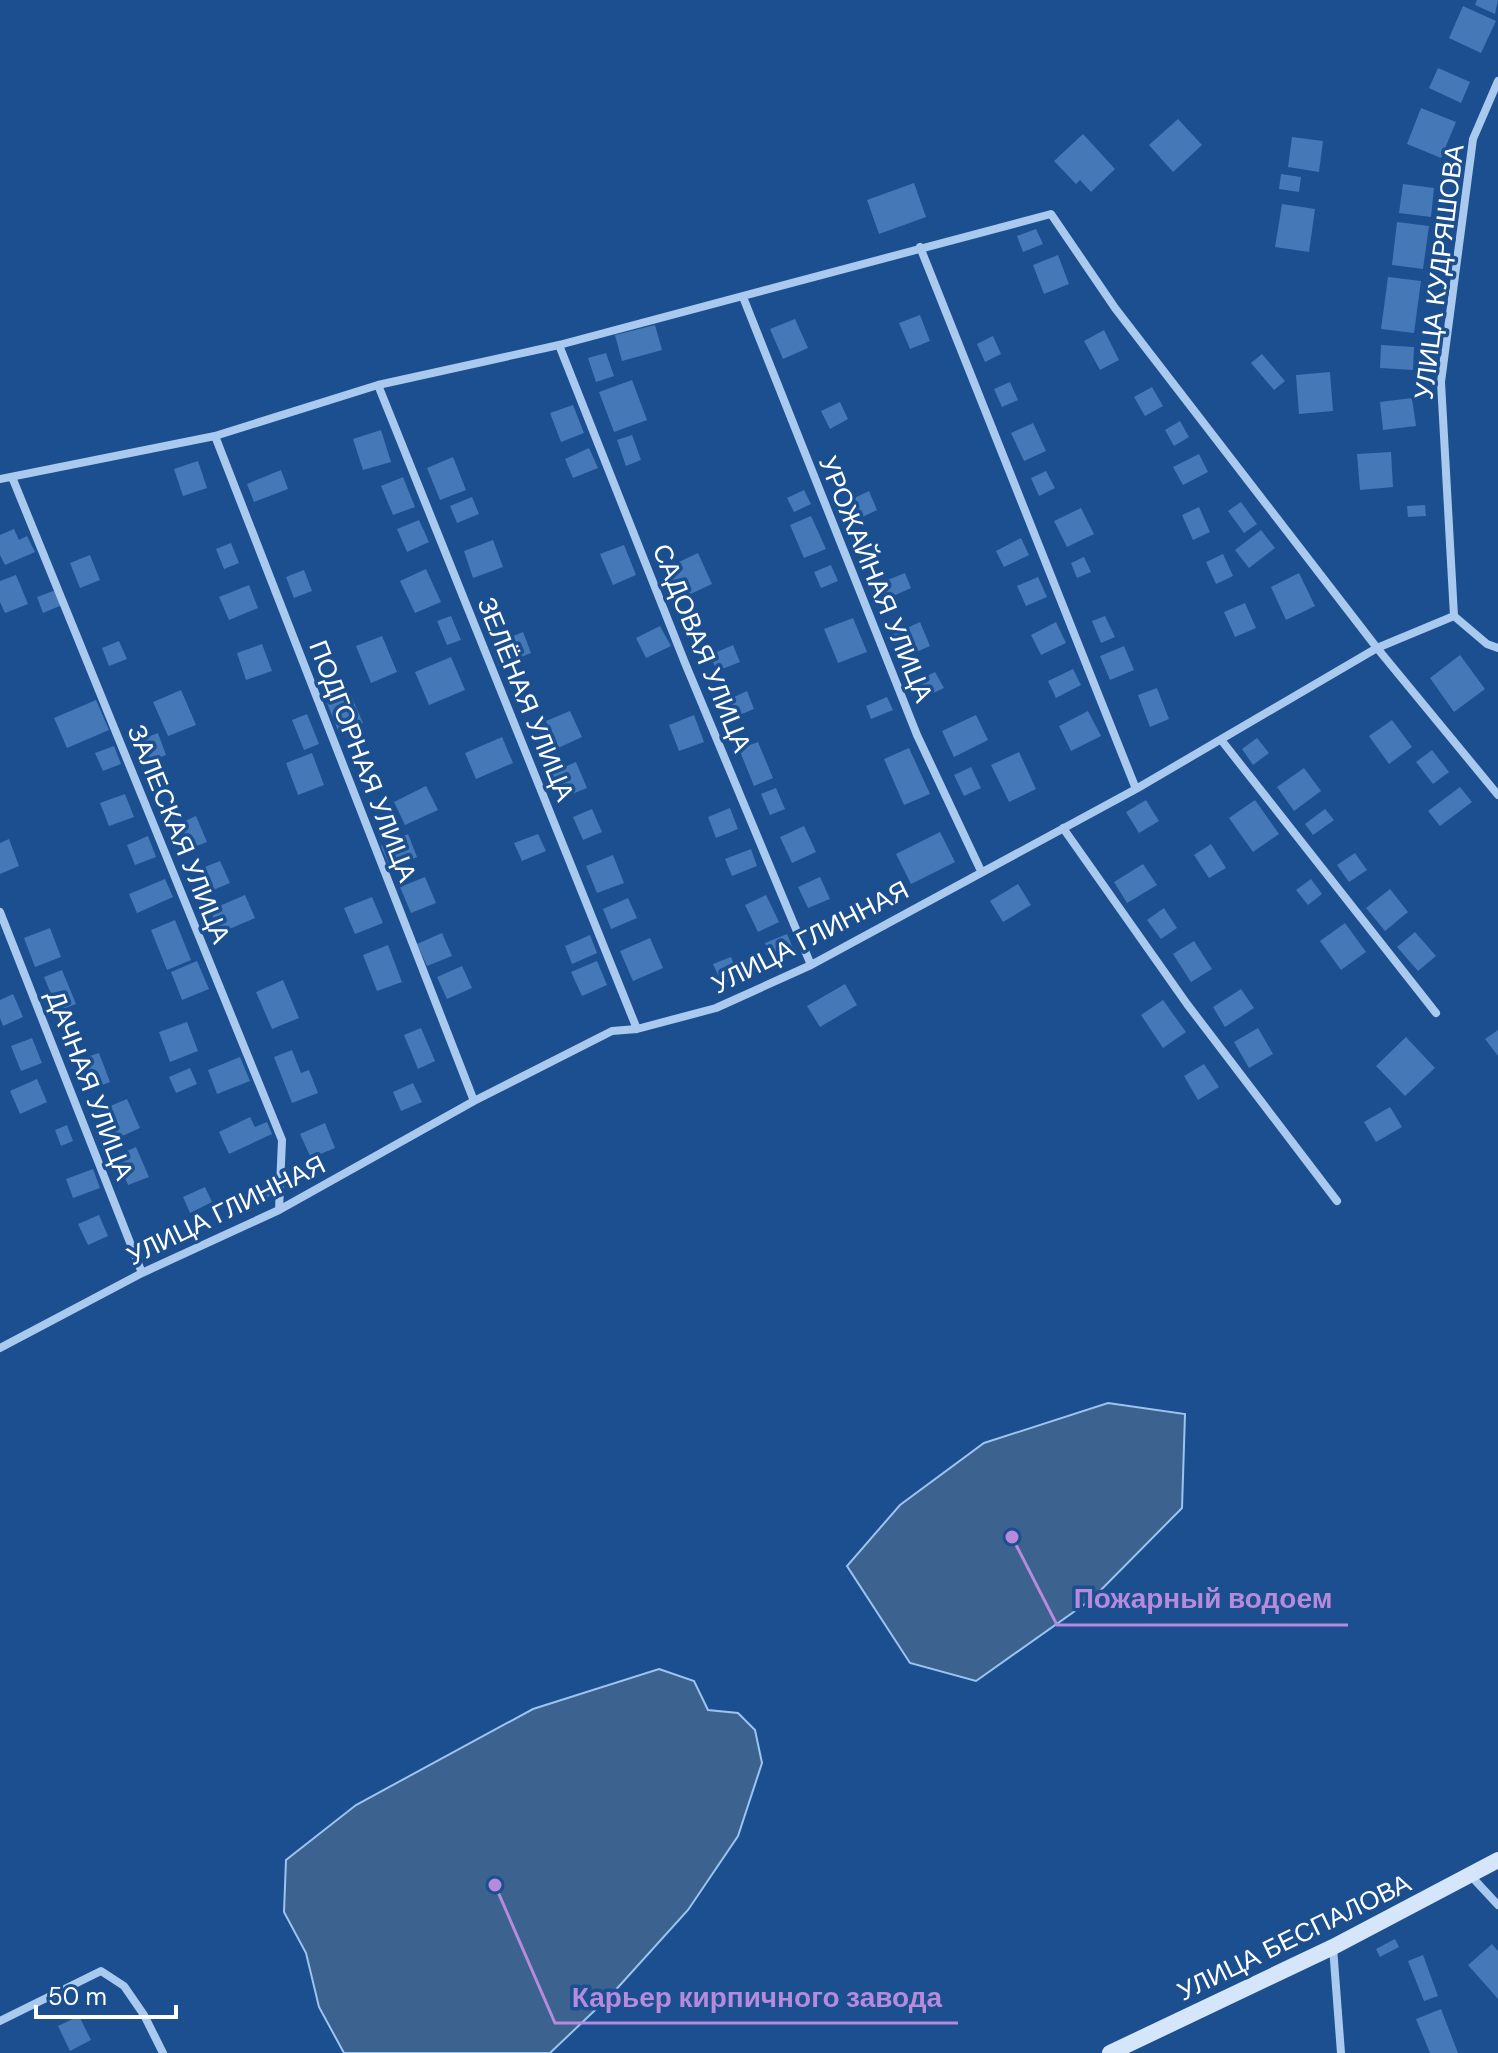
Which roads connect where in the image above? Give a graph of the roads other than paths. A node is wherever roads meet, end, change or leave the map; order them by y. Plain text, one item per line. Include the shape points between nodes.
1 (1498, 81) edge
2 (920, 247) junction
3 (743, 297) junction
4 (559, 345) junction
5 (378, 385) junction
6 (215, 436) junction
7 (12, 477) junction
8 (0, 479) edge
9 (1454, 616) junction
10 (1377, 648) junction
11 (1498, 648) edge
12 (1222, 741) junction
13 (1136, 789) junction
14 (1498, 795) edge
15 (1063, 828) junction
16 (981, 871) junction
17 (0, 912) edge
18 (811, 965) junction
19 (1436, 1013) dead end
20 (637, 1029) junction
21 (474, 1101) junction
22 (1337, 1201) dead end
23 (279, 1210) junction
24 (142, 1273) junction
25 (0, 1348) edge
26 (1498, 1860) edge
27 (1471, 1876) junction
28 (1498, 1905) edge
29 (1333, 1947) junction
30 (0, 2021) edge
31 (163, 2053) edge
32 (1110, 2053) edge
33 (1341, 2053) edge

1 - 9 street, УЛИЦА КУДРЯШОВА via 1473,139 1441,382
2 - 3 street
2 - 10 street via 1051,214 1115,308
2 - 13 street
3 - 4 street
3 - 16 street, УРОЖАЙНАЯ УЛИЦА via 917,735
4 - 5 street
4 - 18 street, САДОВАЯ УЛИЦА
5 - 6 street
5 - 20 street, ЗЕЛЁНАЯ УЛИЦА
6 - 7 street
6 - 21 street, ПОДГОРНАЯ УЛИЦА
7 - 8 street
7 - 23 street, ЗАЛЕСКАЯ УЛИЦА via 282,1140
9 - 10 street, УЛИЦА ГЛИННАЯ
9 - 11 street
10 - 12 street, УЛИЦА ГЛИННАЯ
10 - 14 street
12 - 13 street, УЛИЦА ГЛИННАЯ
12 - 19 street
13 - 15 street, УЛИЦА ГЛИННАЯ
15 - 16 street, УЛИЦА ГЛИННАЯ
15 - 22 street via 1187,1004
16 - 18 street, УЛИЦА ГЛИННАЯ
17 - 24 street, ДАЧНАЯ УЛИЦА
18 - 20 street, УЛИЦА ГЛИННАЯ via 716,1008
20 - 21 street, УЛИЦА ГЛИННАЯ via 612,1031
21 - 23 street, УЛИЦА ГЛИННАЯ
23 - 24 street, УЛИЦА ГЛИННАЯ
24 - 25 street, УЛИЦА ГЛИННАЯ
26 - 27 main road, УЛИЦА БЕСПАЛОВА
27 - 28 street
27 - 29 main road, УЛИЦА БЕСПАЛОВА
29 - 32 main road, УЛИЦА БЕСПАЛОВА
29 - 33 street
30 - 31 street via 101,1971 124,1986

